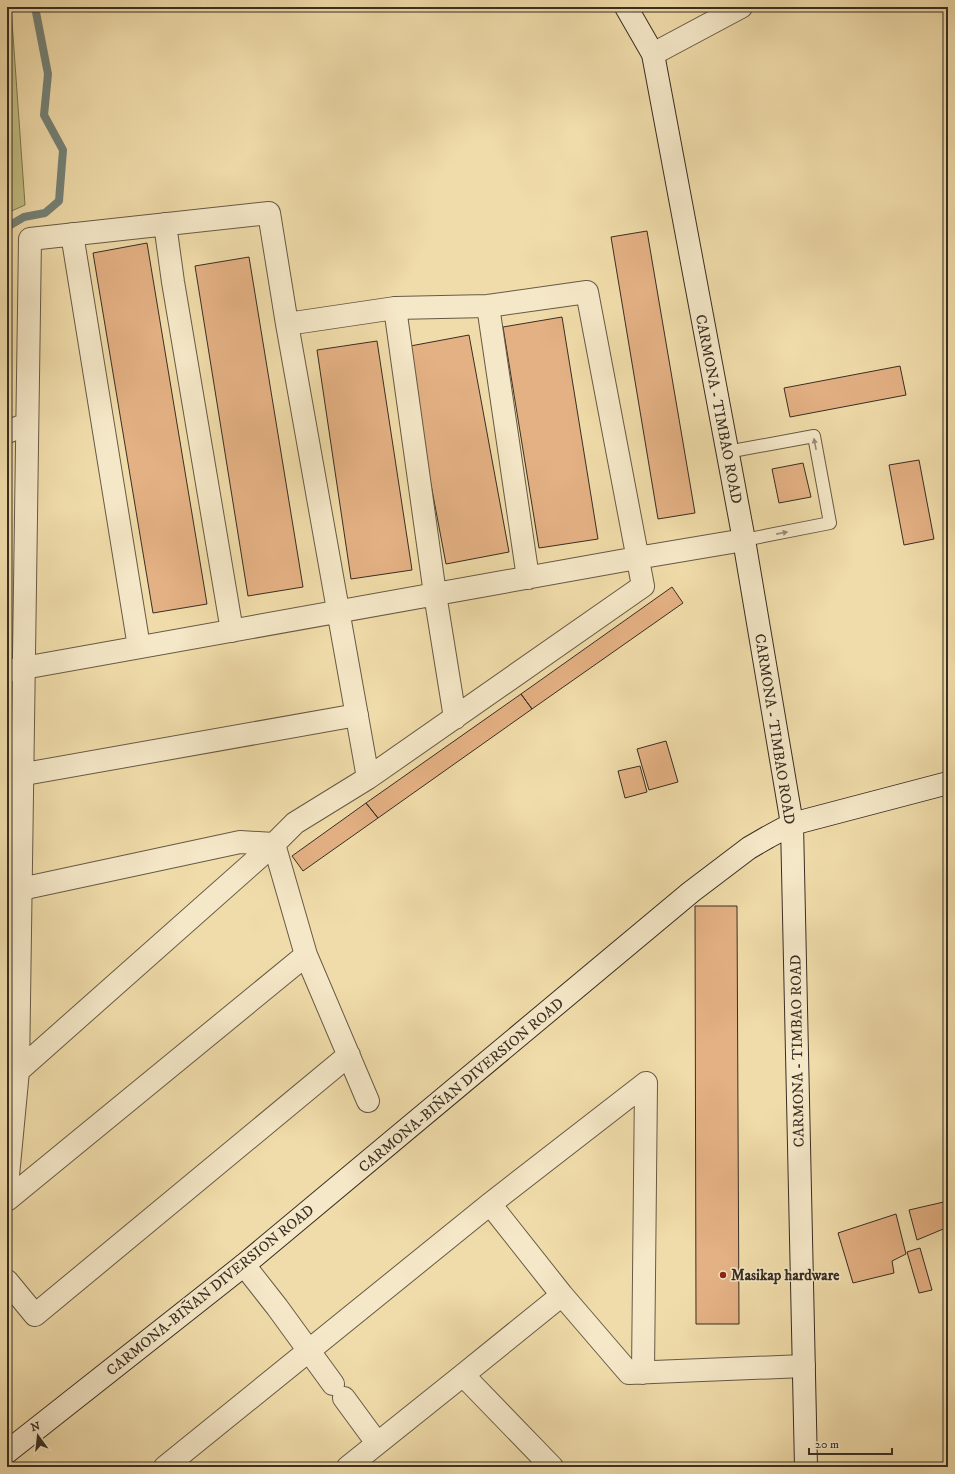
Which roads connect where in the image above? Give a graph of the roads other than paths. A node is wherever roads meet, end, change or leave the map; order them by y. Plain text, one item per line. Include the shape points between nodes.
1 (626, 7) edge
2 (741, 7) edge
3 (653, 54) junction
4 (165, 224) junction
5 (72, 234) junction
6 (488, 306) junction
7 (395, 308) junction
8 (287, 324) junction
9 (27, 424) junction
10 (7, 432) edge
11 (727, 452) junction
12 (744, 540) junction
13 (637, 558) junction
14 (528, 578) junction
15 (435, 594) junction
16 (339, 612) junction
17 (232, 631) junction
18 (139, 647) junction
19 (16, 669) edge
20 (357, 714) junction
21 (455, 718) junction
22 (15, 776) edge
23 (368, 778) junction
24 (948, 783) edge
25 (792, 824) junction
26 (274, 844) junction
27 (21, 889) junction
28 (306, 955) junction
29 (349, 1055) junction
30 (18, 1071) junction
31 (368, 1101) dead end
32 (7, 1186) edge
33 (7, 1200) edge
34 (490, 1204) junction
35 (244, 1265) junction
36 (7, 1281) edge
37 (562, 1295) junction
38 (308, 1350) junction
39 (804, 1366) junction
40 (642, 1373) junction
41 (463, 1375) junction
42 (377, 1443) junction
43 (7, 1452) edge
44 (165, 1467) edge
45 (348, 1467) edge
46 (552, 1467) edge
47 (806, 1467) edge

1 - 3 street, CARMONA - TIMBAO ROAD
2 - 3 street
3 - 11 street, CARMONA - TIMBAO ROAD
4 - 5 street
4 - 8 street via 269,213
4 - 17 street
5 - 9 street via 30,239
5 - 18 street
6 - 7 street
6 - 13 street via 587,292
6 - 14 street
7 - 8 street
7 - 15 street
8 - 16 street
9 - 10 street
9 - 19 street
11 - 12 street, CARMONA - TIMBAO ROAD
12 -> 11 lane via 830,523 814,436
12 - 13 street
12 - 25 street, CARMONA - TIMBAO ROAD
13 - 14 street
13 - 21 street via 643,586
14 - 15 street
15 - 16 street
15 - 21 street
16 - 17 street
16 - 20 street
17 - 18 street
18 - 19 street
19 - 22 street
20 - 22 street
20 - 23 street
21 - 23 street
22 - 27 street
23 - 26 street via 295,823
24 - 25 street, CARMONA-BIÑAN DIVERSION ROAD
25 - 35 street, CARMONA-BIÑAN DIVERSION ROAD via 749,848 691,892
25 - 39 street, CARMONA - TIMBAO ROAD
26 - 27 street via 240,842
26 - 28 street
26 - 30 street
27 - 30 street
28 - 29 street
28 - 33 street
29 - 31 street
29 - 36 street via 36,1315
30 - 32 street
34 - 37 street
34 - 38 street
34 - 40 street via 646,1083
35 - 38 street
35 - 43 street, CARMONA-BIÑAN DIVERSION ROAD
37 - 40 street via 629,1373
37 - 41 street
38 - 42 street
38 - 44 street
39 - 40 street
39 - 47 street, CARMONA - TIMBAO ROAD
41 - 42 street
41 - 46 street
42 - 45 street

